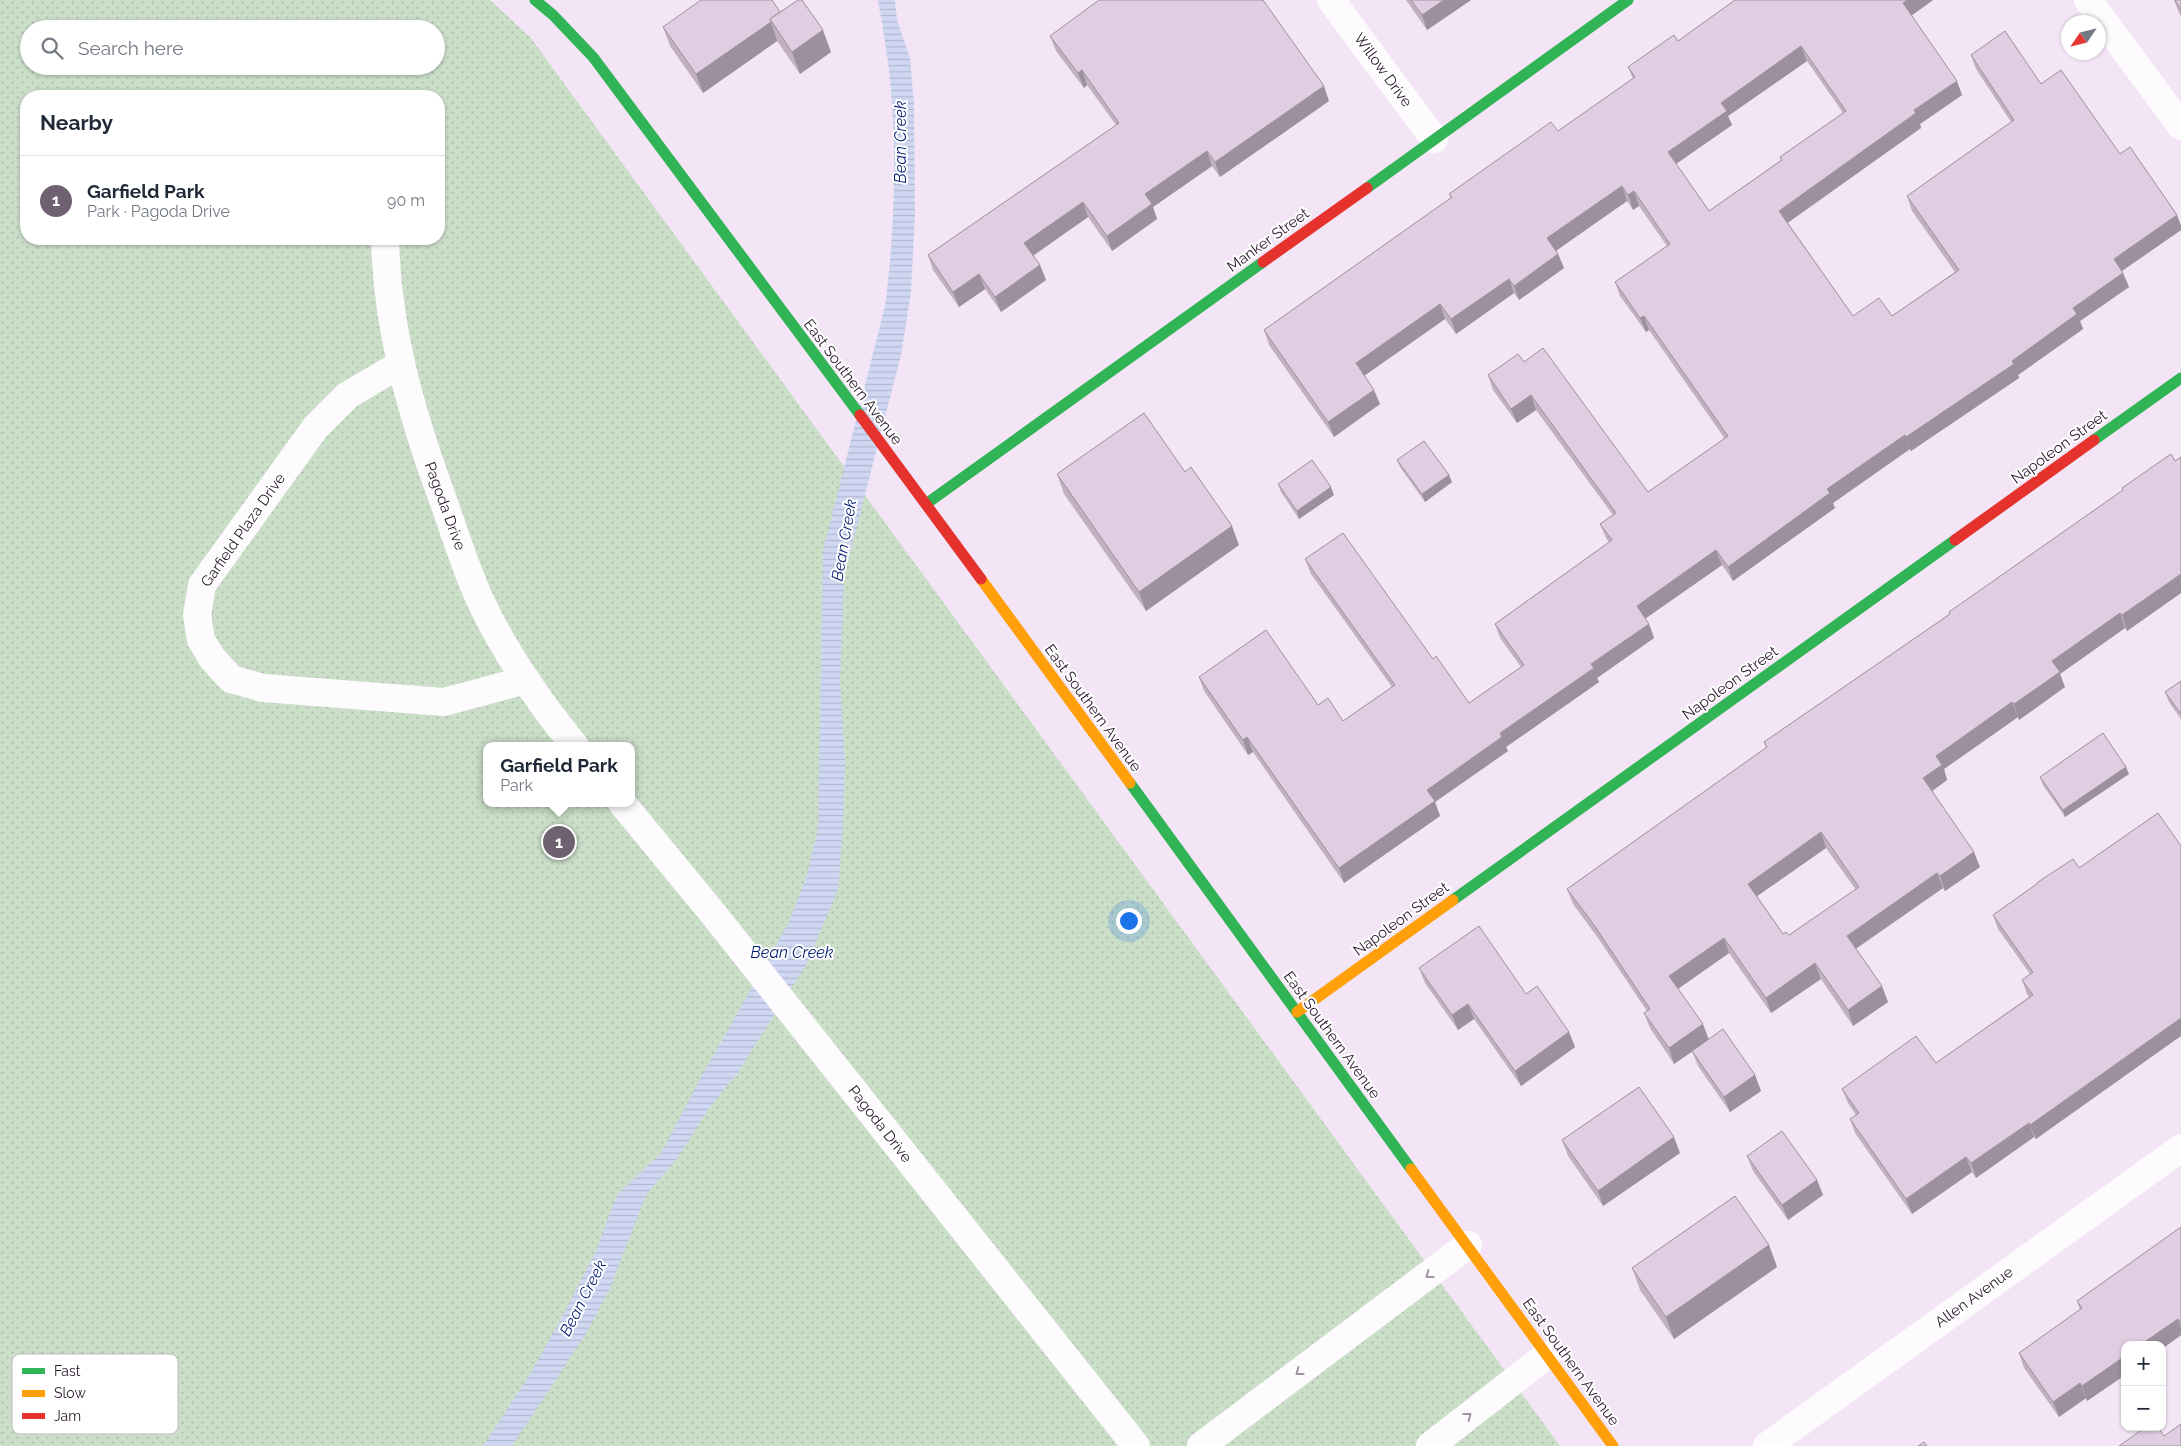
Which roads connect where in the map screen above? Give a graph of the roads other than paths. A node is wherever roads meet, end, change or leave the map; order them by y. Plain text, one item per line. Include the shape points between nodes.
1 (535, 0) edge
2 (1331, 0) edge
3 (1628, 0) edge
4 (2088, 0) edge
5 (2181, 126) edge
6 (1434, 139) junction
7 (385, 245) edge
8 (401, 364) junction
9 (2181, 378) edge
10 (926, 504) junction
11 (526, 680) junction
12 (572, 742) edge
13 (625, 807) edge
14 (1297, 1012) junction
15 (2181, 1148) edge
16 (1468, 1245) junction
17 (1546, 1356) junction
18 (1136, 1446) edge
19 (1201, 1446) edge
20 (1430, 1446) edge
21 (1613, 1446) edge
22 (1767, 1446) edge

1 - 10 street, East Southern Avenue via 554,15 592,57
2 - 6 street, Willow Drive
3 - 6 street, Manker Street
4 - 5 street
6 - 10 street, Manker Street
7 - 8 street, Pagoda Drive via 388,286
8 - 11 street, Pagoda Drive via 423,446 479,598
8 - 11 street, Garfield Plaza Drive via 348,395 315,428 202,585 197,615 201,640 231,679 263,688 444,702
9 - 14 street, Napoleon Street
10 - 14 street, East Southern Avenue
11 - 12 street, Pagoda Drive
13 - 18 street, Pagoda Drive
14 - 16 street, East Southern Avenue
15 - 22 street, Allen Avenue
16 - 17 street, East Southern Avenue
16 -> 19 street
20 -> 17 street
17 - 21 street, East Southern Avenue

